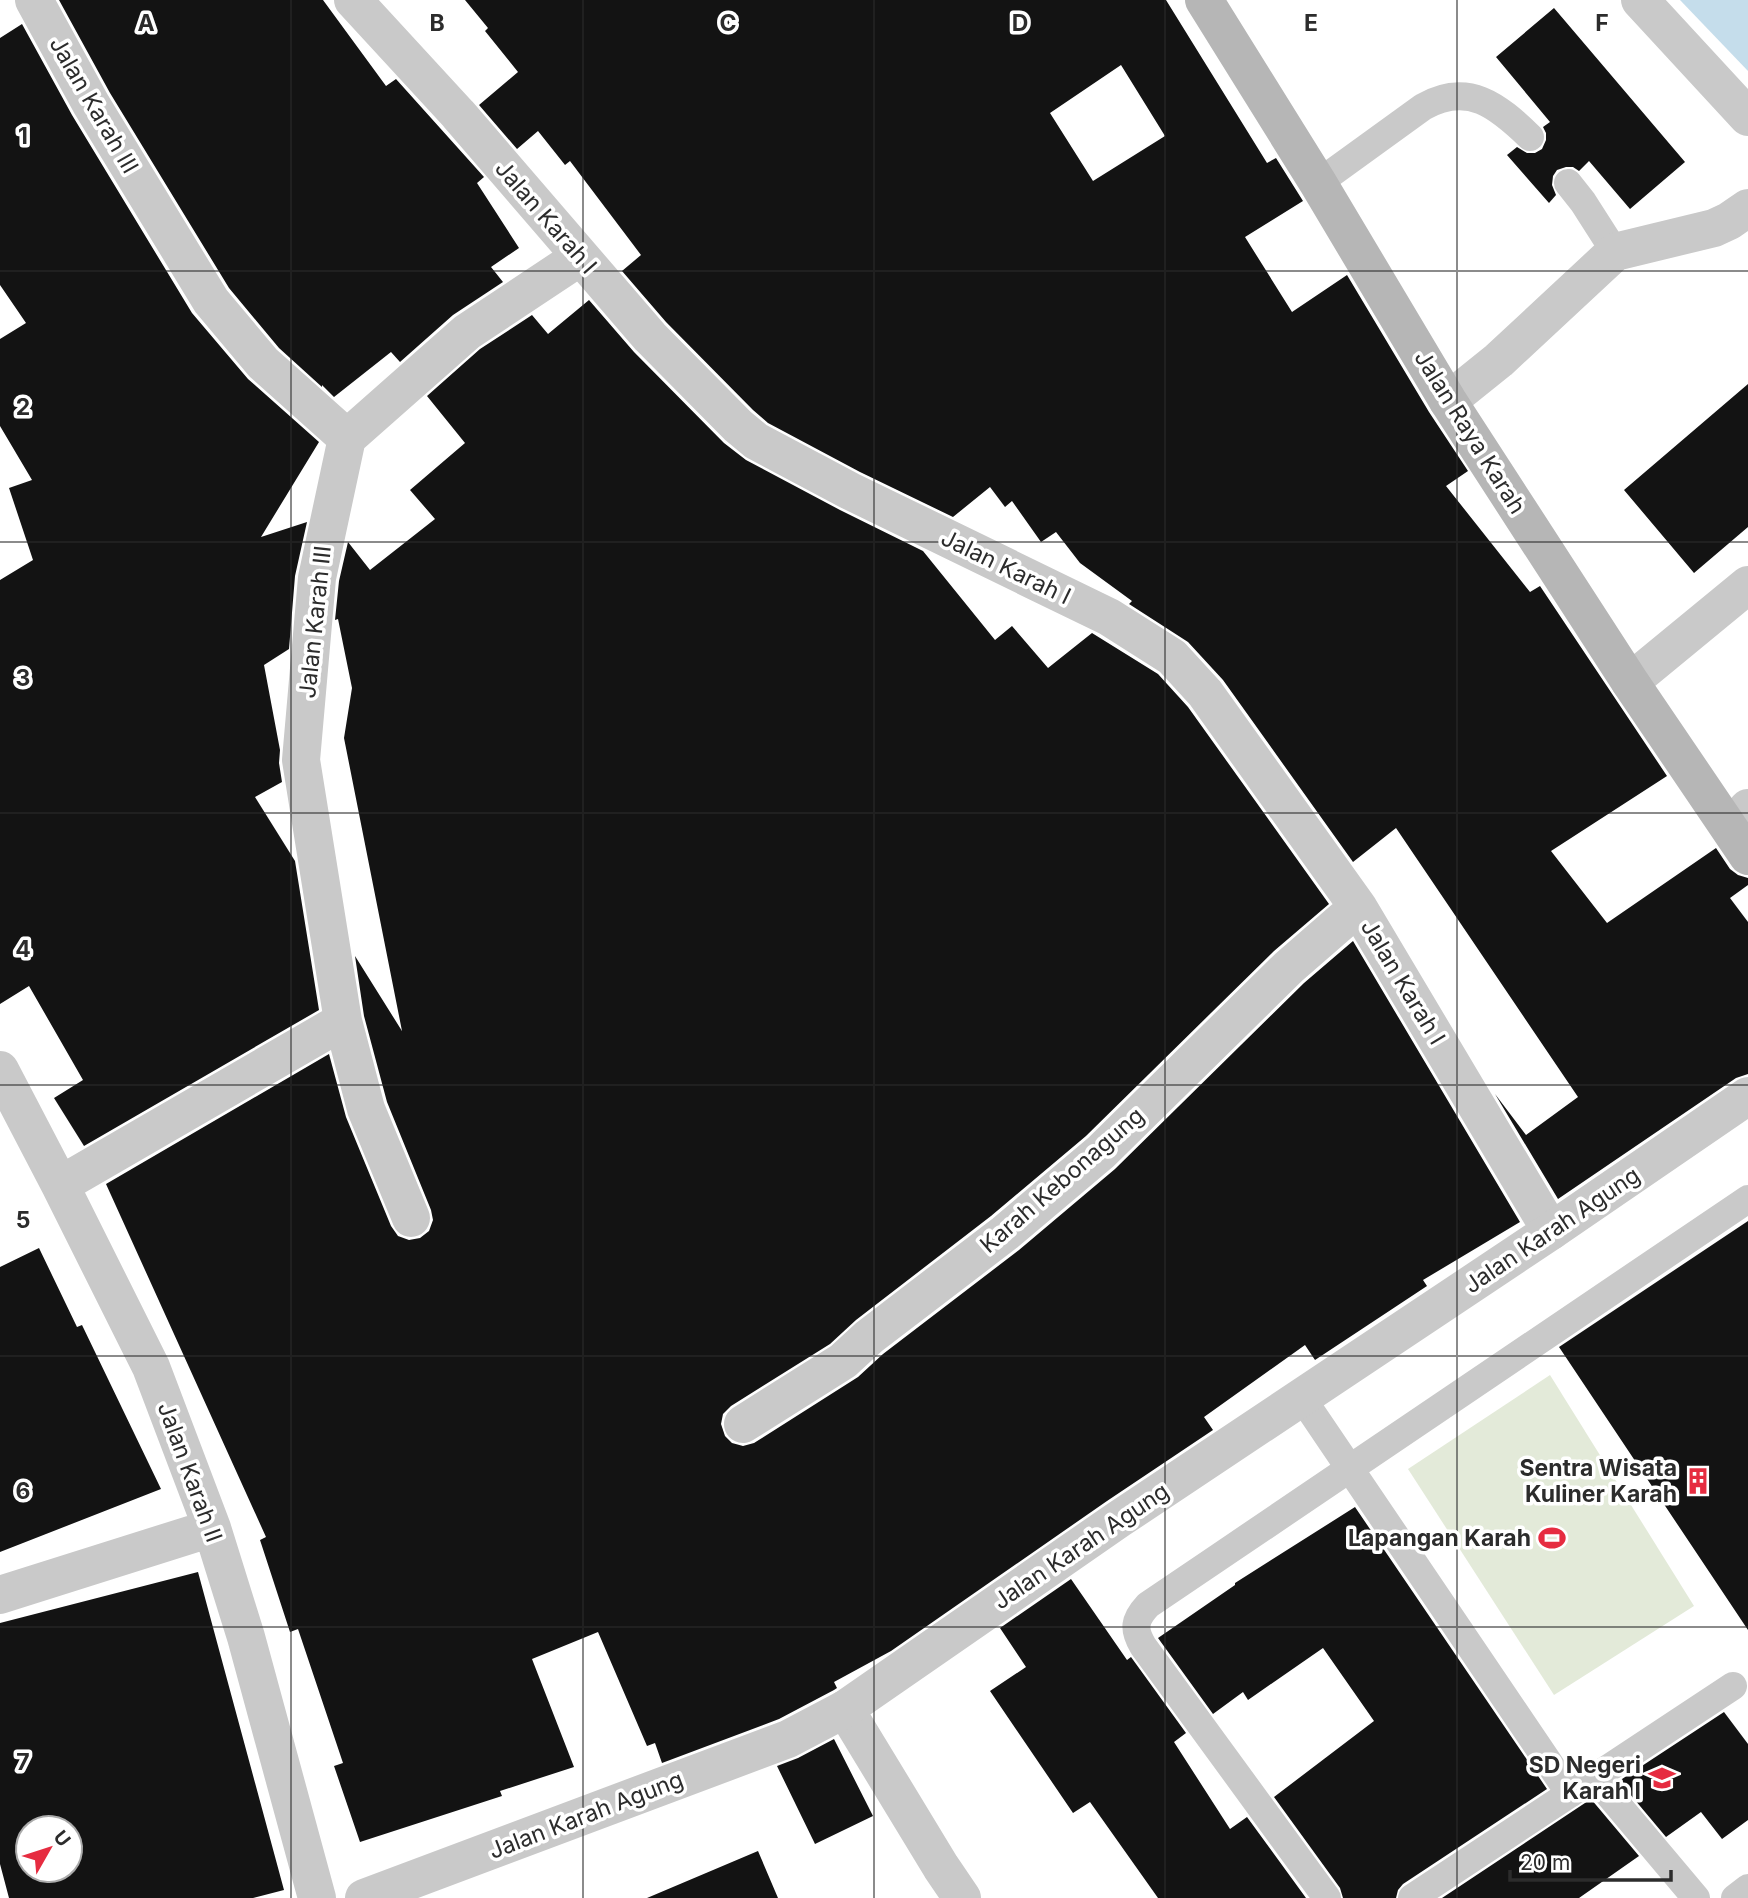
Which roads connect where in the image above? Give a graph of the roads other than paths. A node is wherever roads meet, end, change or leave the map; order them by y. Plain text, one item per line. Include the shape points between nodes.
1 (34, 0) edge
2 (353, 0) edge
3 (1204, 0) edge
4 (1640, 0) edge
5 (1748, 117) edge
6 (1530, 138) dead end
7 (1318, 183) junction
8 (1568, 183) dead end
9 (1748, 208) edge
10 (1615, 251) junction
11 (580, 257) junction
12 (1448, 401) junction
13 (347, 438) junction
14 (1748, 585) edge
15 (1630, 682) junction
16 (1742, 831) edge
17 (1358, 907) junction
18 (343, 1021) junction
19 (0, 1070) edge
20 (1748, 1096) edge
21 (60, 1185) junction
22 (1748, 1199) edge
23 (411, 1218) dead end
24 (1551, 1231) junction
25 (1302, 1398) junction
26 (743, 1424) dead end
27 (1350, 1468) junction
28 (212, 1528) junction
29 (0, 1595) edge
30 (1733, 1686) dead end
31 (845, 1709) junction
32 (1595, 1778) junction
33 (1570, 1794) junction
34 (1748, 1888) edge
35 (317, 1898) edge
36 (363, 1898) edge
37 (962, 1898) edge
38 (1327, 1898) edge
39 (1412, 1898) edge
40 (1696, 1898) edge
41 (1735, 1898) edge

1 - 13 street, Jalan Karah III via 91,104 211,301 263,363
2 - 11 street, Jalan Karah I
3 - 7 main road, Jalan Raya Karah
4 - 5 street
6 - 7 lane via 1508,116 1482,100 1454,96 1423,107
7 - 12 main road, Jalan Raya Karah
8 - 10 lane
9 - 10 street via 1714,228
10 - 12 street via 1499,360
11 - 13 street via 467,332
11 - 17 street, Jalan Karah I via 650,337 756,441 1109,617 1172,657 1205,693
12 - 15 main road, Jalan Raya Karah
13 - 18 street, Jalan Karah III via 317,578 301,760
14 - 15 street
15 - 16 main road, Jalan Raya Karah
17 - 24 street, Jalan Karah I
17 - 26 street, Karah Kebonagung via 1289,967 1101,1152 843,1361
18 - 21 street
18 - 23 street, Jalan Karah III via 366,1109
19 - 21 street, Jalan Karah II
20 - 24 street, Jalan Karah Agung
21 - 28 street, Jalan Karah II via 151,1367
22 - 27 lane
24 - 25 street, Jalan Karah Agung
25 - 27 lane
25 - 31 street, Jalan Karah Agung
27 - 33 lane
27 - 38 lane via 1149,1605 1136,1626 1143,1646
28 - 29 street
28 - 35 street, Jalan Karah II
30 - 32 lane
31 - 36 street, Jalan Karah Agung via 788,1739
31 - 37 street
32 - 33 lane
32 - 40 lane
33 - 39 lane
34 - 41 lane

